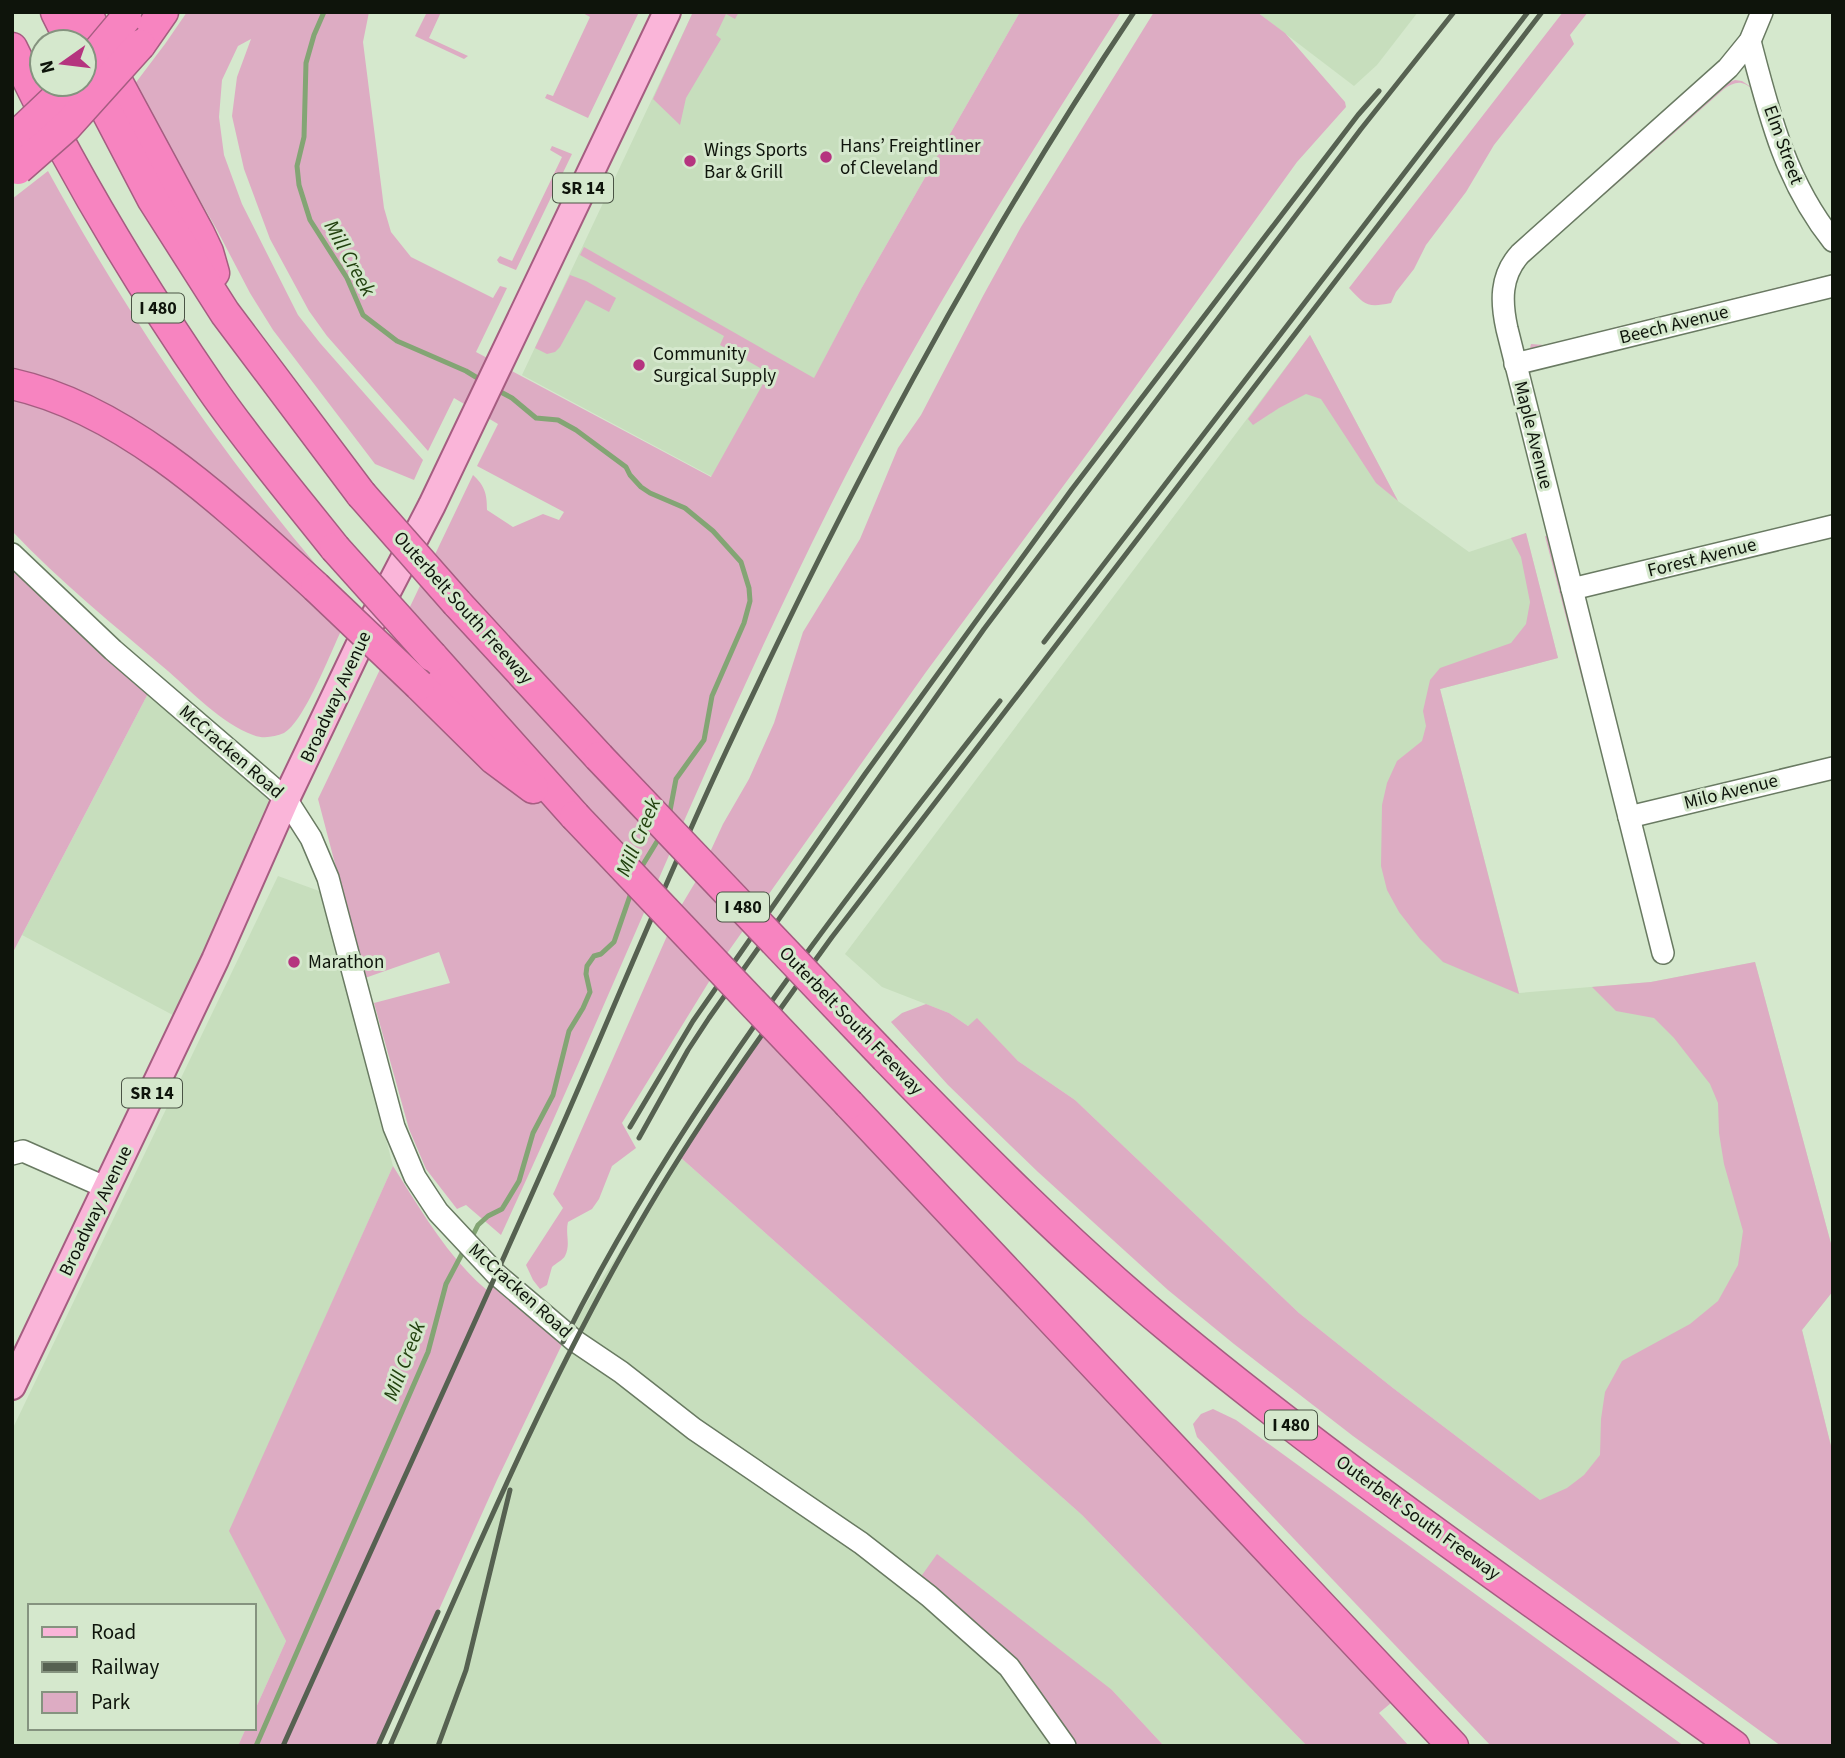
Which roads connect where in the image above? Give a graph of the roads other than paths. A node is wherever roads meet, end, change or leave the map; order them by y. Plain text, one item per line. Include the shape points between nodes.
1 (56, 12) edge
2 (87, 12) edge
3 (163, 12) edge
4 (667, 12) edge
5 (1762, 12) edge
6 (128, 15) edge
7 (64, 28) edge
8 (1750, 41) junction
9 (12, 48) edge
10 (98, 51) edge
11 (98, 95) edge
12 (56, 98) edge
13 (12, 139) edge
14 (15, 171) edge
15 (1833, 241) edge
16 (1833, 286) edge
17 (225, 313) junction
18 (1515, 364) junction
19 (12, 383) edge
20 (1833, 526) edge
21 (12, 554) edge
22 (1572, 589) junction
23 (1833, 768) edge
24 (286, 799) junction
25 (575, 816) junction
26 (1629, 817) junction
27 (1663, 953) dead end
28 (12, 1154) edge
29 (107, 1188) junction
30 (12, 1386) edge
31 (1065, 1746) edge
32 (1453, 1746) edge
33 (1734, 1746) edge

1 - 7 highway
2 - 17 highway via 110,68 208,252
3 - 14 highway, bridge via 140,45 67,126
4 - 24 main road, Broadway Avenue / SR 14
5 - 8 street, Maple Avenue
6 - 10 highway, bridge
8 - 15 street, Elm Street via 1788,169
8 - 18 street, Maple Avenue via 1718,78 1513,262 1503,292
9 - 25 highway, I 480, bridge via 71,164 143,286 220,400 335,548
11 - 17 highway, Outerbelt South Freeway / I 480 via 153,200
12 - 13 highway, bridge
16 - 18 street, Beech Avenue
17 - 33 highway, Outerbelt South Freeway / I 480, bridge via 360,494 457,603 886,1058 1044,1217 1236,1383
18 - 22 street, Maple Avenue
19 - 25 highway, bridge via 92,414 201,486 316,587 494,759
20 - 22 street, Forest Avenue
21 - 24 street, McCracken Road via 113,650
22 - 26 street, Maple Avenue
23 - 26 street, Milo Avenue
24 - 29 main road, Broadway Avenue / SR 14
24 - 31 street, McCracken Road via 311,838 328,878 394,1127 415,1177 448,1224 496,1274 575,1341 929,1596 1010,1667
25 - 32 highway, I 480, bridge
26 - 27 street, Maple Avenue
28 - 29 street via 23,1151
29 - 30 main road, Broadway Avenue / SR 14

